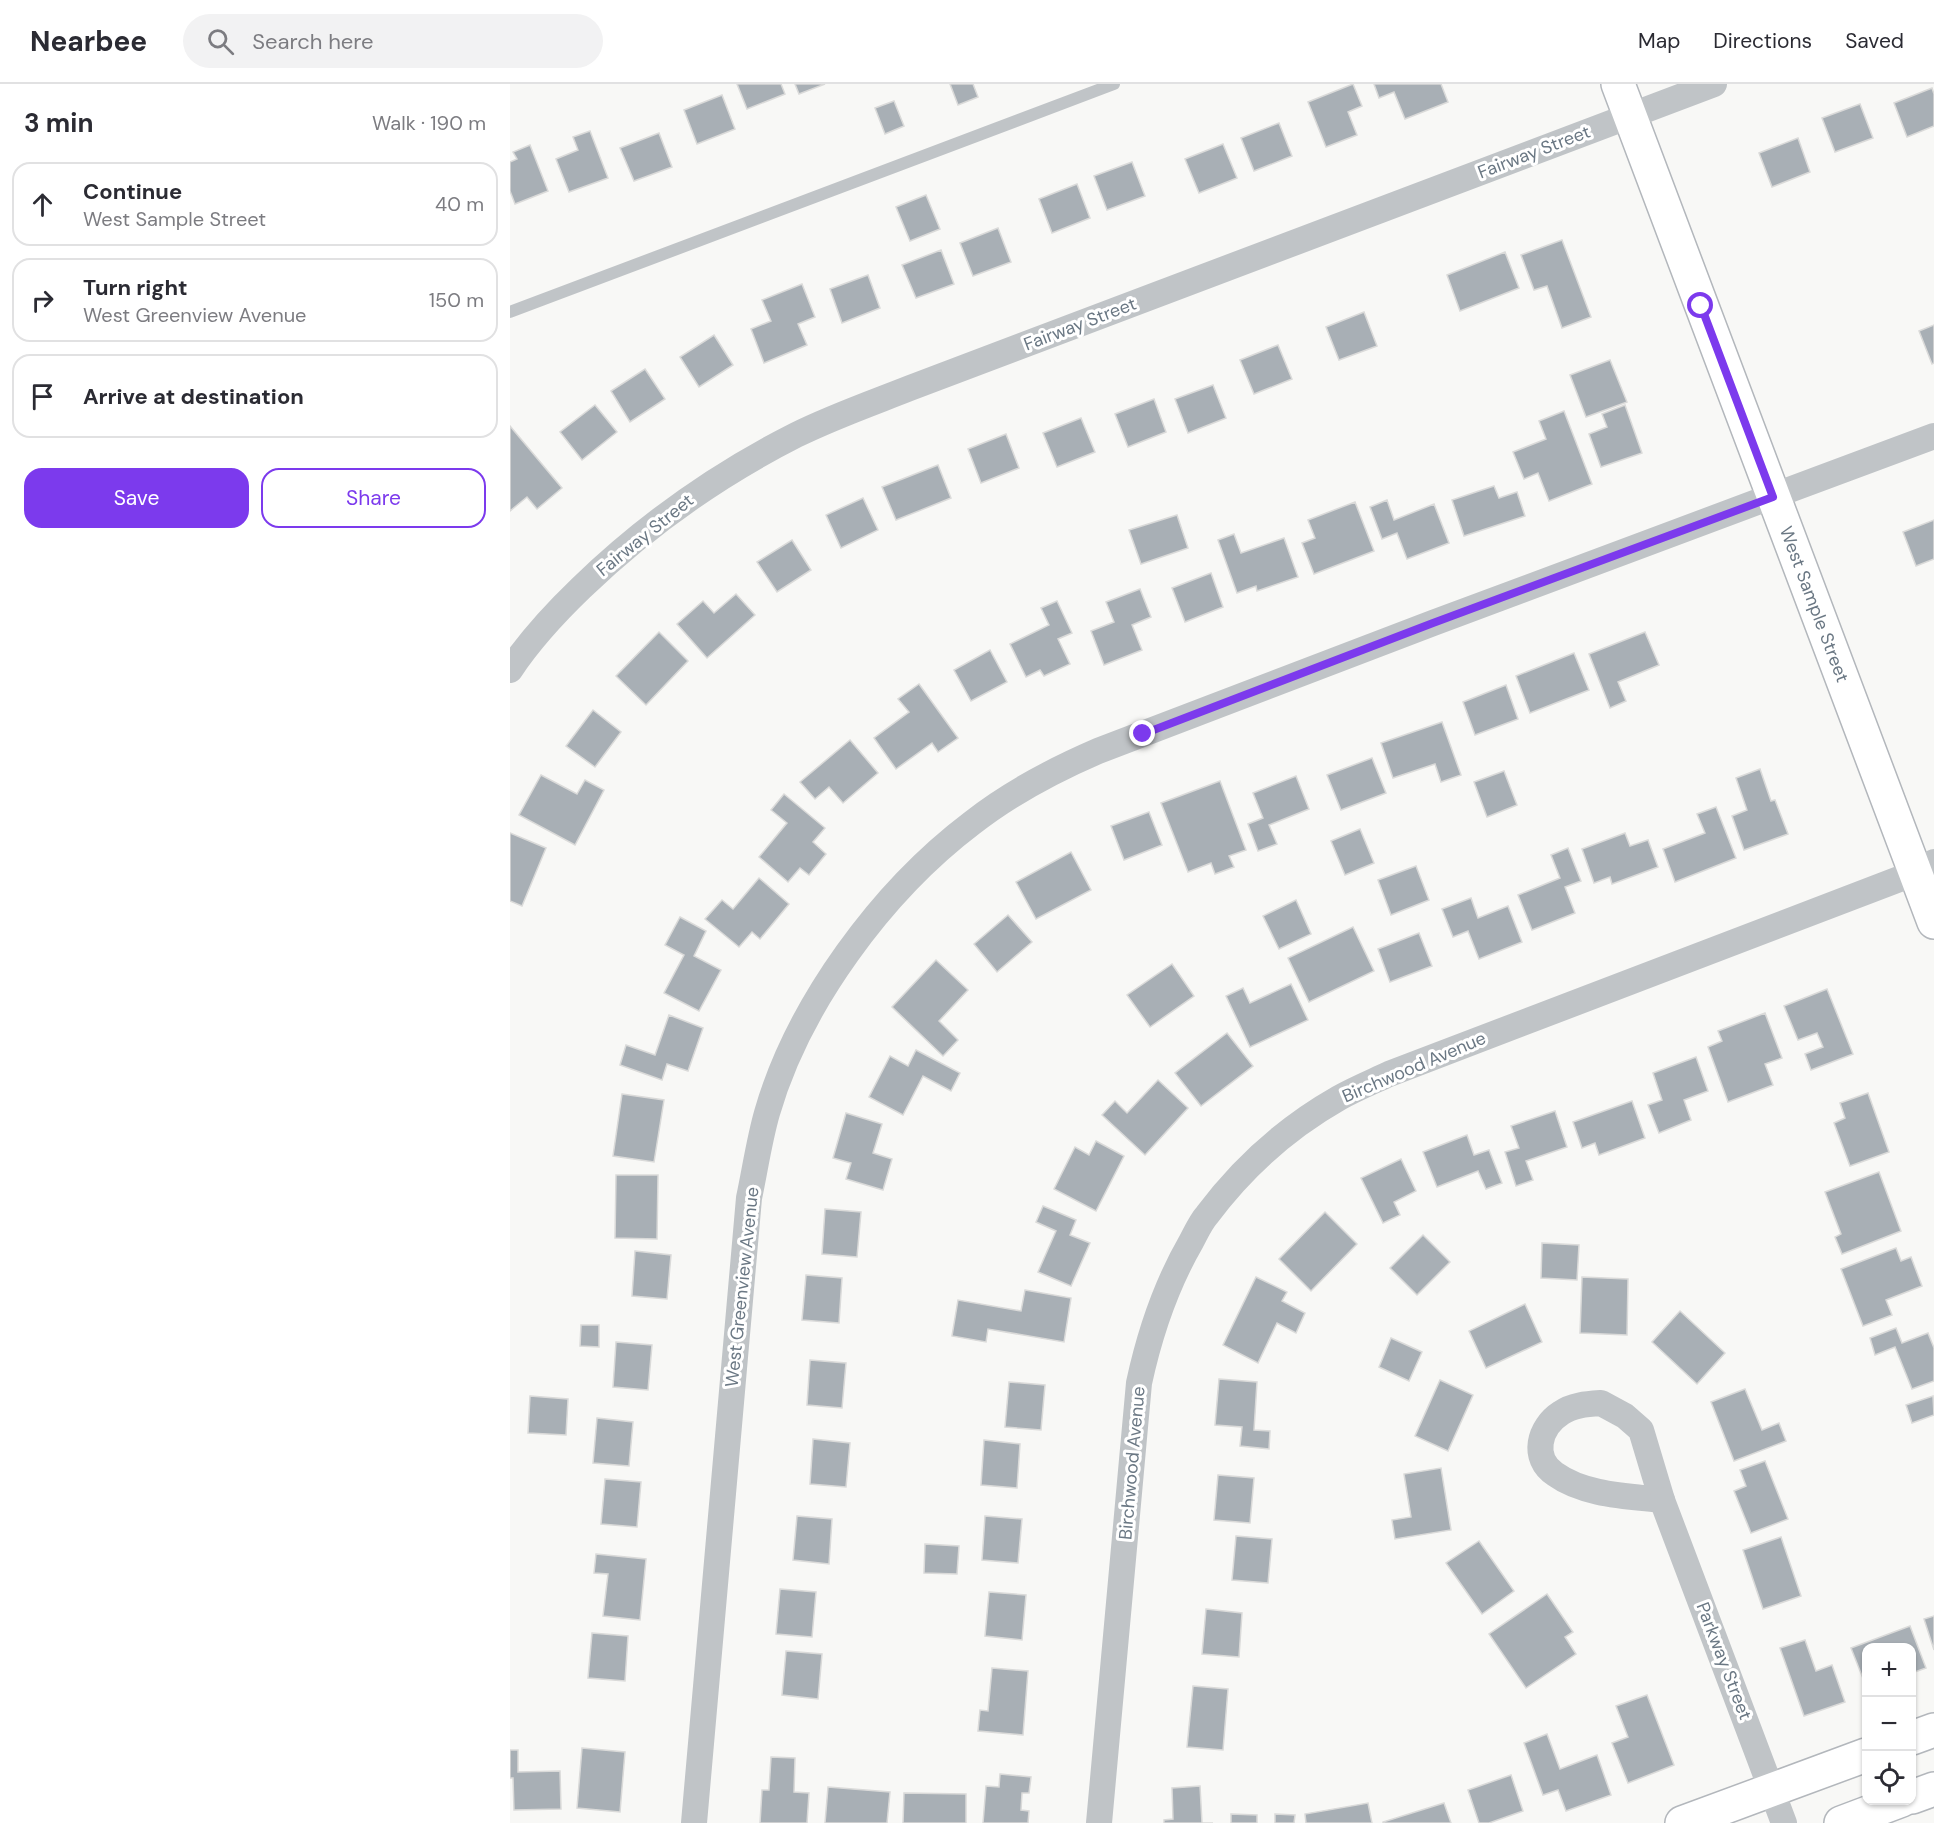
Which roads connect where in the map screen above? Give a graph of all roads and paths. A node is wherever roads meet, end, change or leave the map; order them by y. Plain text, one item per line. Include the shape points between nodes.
1 (1114, 84) edge
2 (1618, 84) edge
3 (1714, 84) edge
4 (1629, 115) junction
5 (510, 312) edge
6 (1934, 436) edge
7 (1773, 497) junction
8 (510, 670) edge
9 (1925, 868) edge
10 (1934, 922) edge
11 (1662, 1500) junction
12 (1934, 1730) edge
13 (1916, 1736) edge
14 (1862, 1756) edge
15 (1772, 1789) junction
16 (1934, 1789) edge
17 (1916, 1795) edge
18 (1889, 1805) edge
19 (693, 1823) edge
20 (1099, 1823) edge
21 (1682, 1823) edge
22 (1784, 1823) edge
23 (1841, 1823) edge

1 - 5 lane
2 - 4 main road, West Sample Street
3 - 4 street, Fairway Street
4 - 7 main road, West Sample Street
4 - 8 street, Fairway Street via 798,434 736,467 642,534 553,616
6 - 7 street, West Greenview Avenue
7 - 9 main road, West Sample Street
7 - 19 street, West Greenview Avenue via 1060,768 972,822 893,895 818,998 786,1061 767,1113 749,1198
9 - 10 main road, West Sample Street
9 - 20 street, Birchwood Avenue via 1389,1074 1340,1097 1265,1151 1205,1216 1166,1292 1149,1338 1139,1383
11 - 11 street, Parkway Street via 1641,1430 1625,1416 1601,1403 1580,1405 1560,1413 1547,1426 1539,1447 1545,1466 1555,1475 1592,1490
11 - 15 street, Parkway Street
12 - 13 main road
14 - 15 main road
15 - 21 main road
15 - 22 street, Parkway Street
16 - 17 main road
18 - 23 main road

